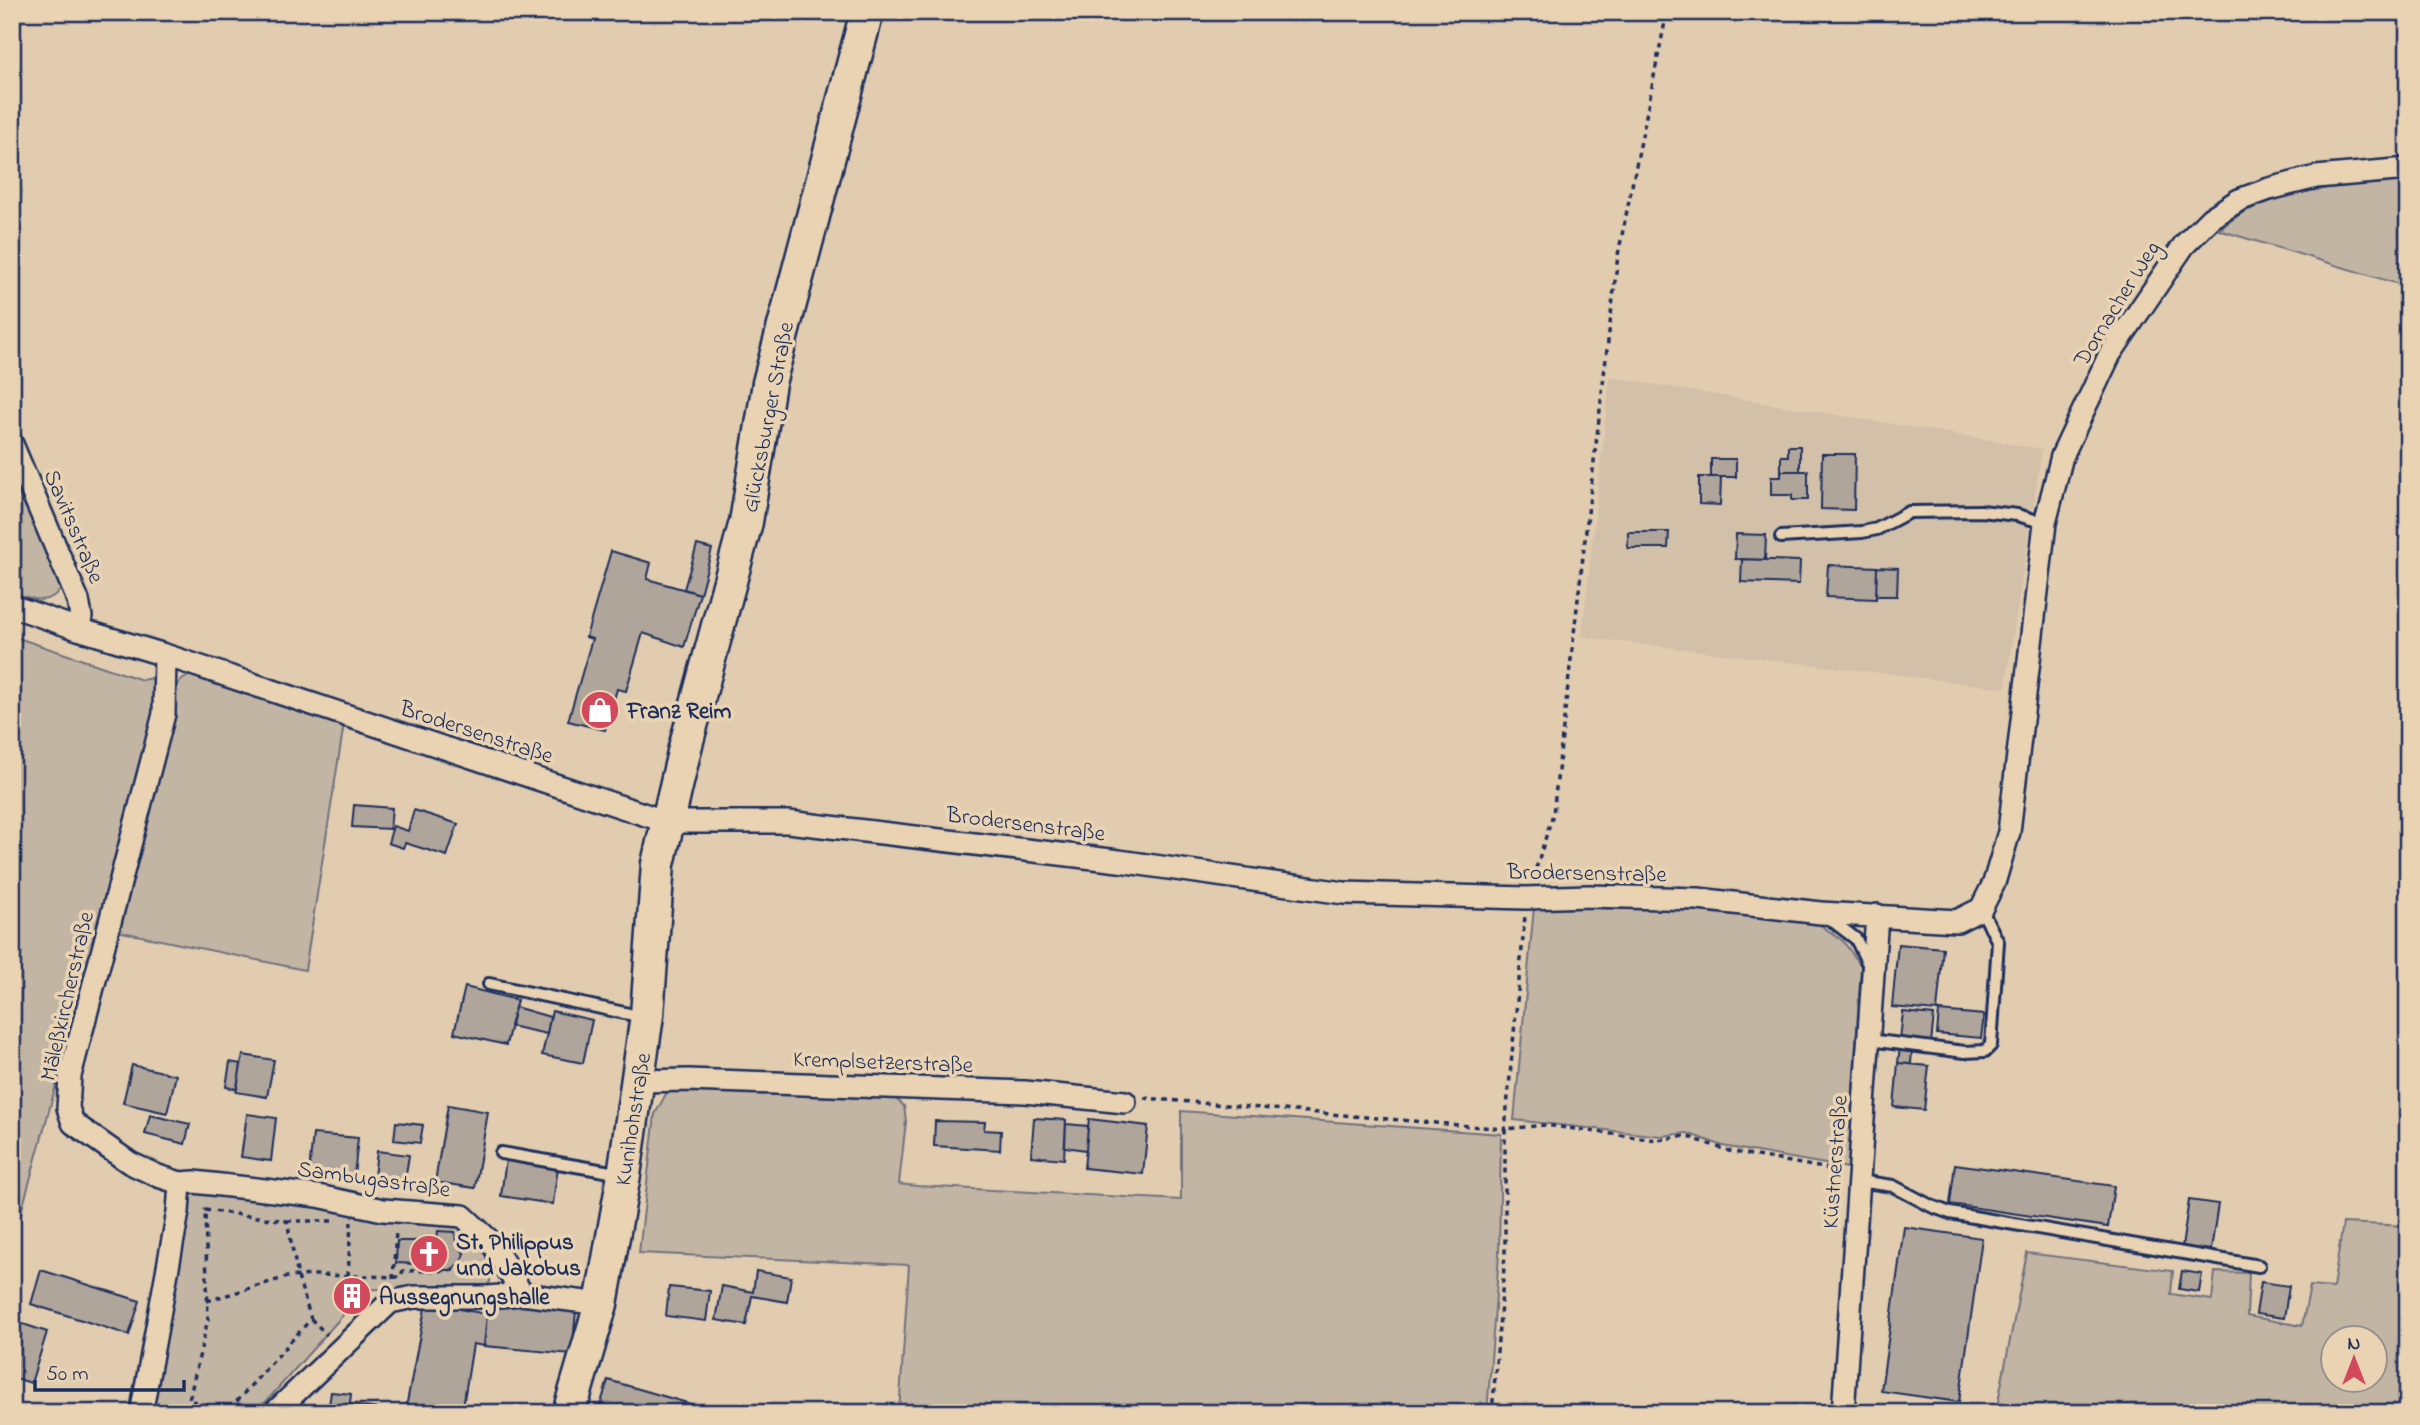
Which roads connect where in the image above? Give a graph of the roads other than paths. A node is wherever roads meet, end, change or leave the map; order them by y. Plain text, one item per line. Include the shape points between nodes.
1 (867, 12) edge
2 (2408, 169) edge
3 (12, 444) edge
4 (2045, 523) junction
5 (1781, 537) dead end
6 (12, 606) edge
7 (78, 629) junction
8 (164, 655) junction
9 (667, 822) junction
10 (1981, 909) junction
11 (1821, 913) junction
12 (1877, 915) junction
13 (1873, 974) junction
14 (489, 984) dead end
15 (647, 1015) junction
16 (1869, 1040) junction
17 (639, 1081) junction
18 (1125, 1102) road end
19 (501, 1153) dead end
20 (624, 1175) junction
21 (1859, 1181) junction
22 (180, 1183) junction
23 (2259, 1266) dead end
24 (522, 1294) junction
25 (601, 1304) junction
26 (145, 1413) edge
27 (274, 1413) edge
28 (569, 1413) edge
29 (1843, 1413) edge

1 - 9 street, Glücksburger Straße via 769,383 746,522
2 - 4 street, Dornacher Weg via 2316,177 2239,200 2211,218 2184,245 2110,354 2062,456
3 - 7 street, Savitsstraße via 78,600
4 - 5 lane via 1981,511 1909,512 1869,530
4 - 10 street, Dornacher Weg via 2009,832
6 - 7 street, Brodersenstraße
7 - 8 street, Brodersenstraße
8 - 9 street, Brodersenstraße
8 - 22 street, Mäleßkircherstraße via 164,714 70,1076 68,1108 73,1123 130,1163
9 - 11 street, Brodersenstraße via 788,822 1344,893 1698,899
9 - 15 street, Kunihohstraße via 658,864
10 - 12 street, Brodersenstraße via 1957,921
10 - 16 lane via 1998,942 1991,1045 1986,1051
11 - 12 street, Brodersenstraße
11 - 13 lane via 1856,939
12 - 13 street, Küstnerstraße
13 - 16 street, Küstnerstraße
14 - 15 lane
15 - 17 street, Kunihohstraße
16 - 21 street, Küstnerstraße
17 - 18 street, Kremplsetzerstraße via 1026,1092
17 - 20 street, Kunihohstraße
19 - 20 lane
20 - 25 street, Kunihohstraße
21 - 23 lane via 1892,1186 1950,1213
21 - 29 street, Küstnerstraße
22 - 24 street, Sambugastraße via 463,1216 492,1243
22 - 26 street via 142,1409
24 - 25 street
24 - 27 street via 414,1297 390,1302
25 - 28 street, Kunihohstraße

